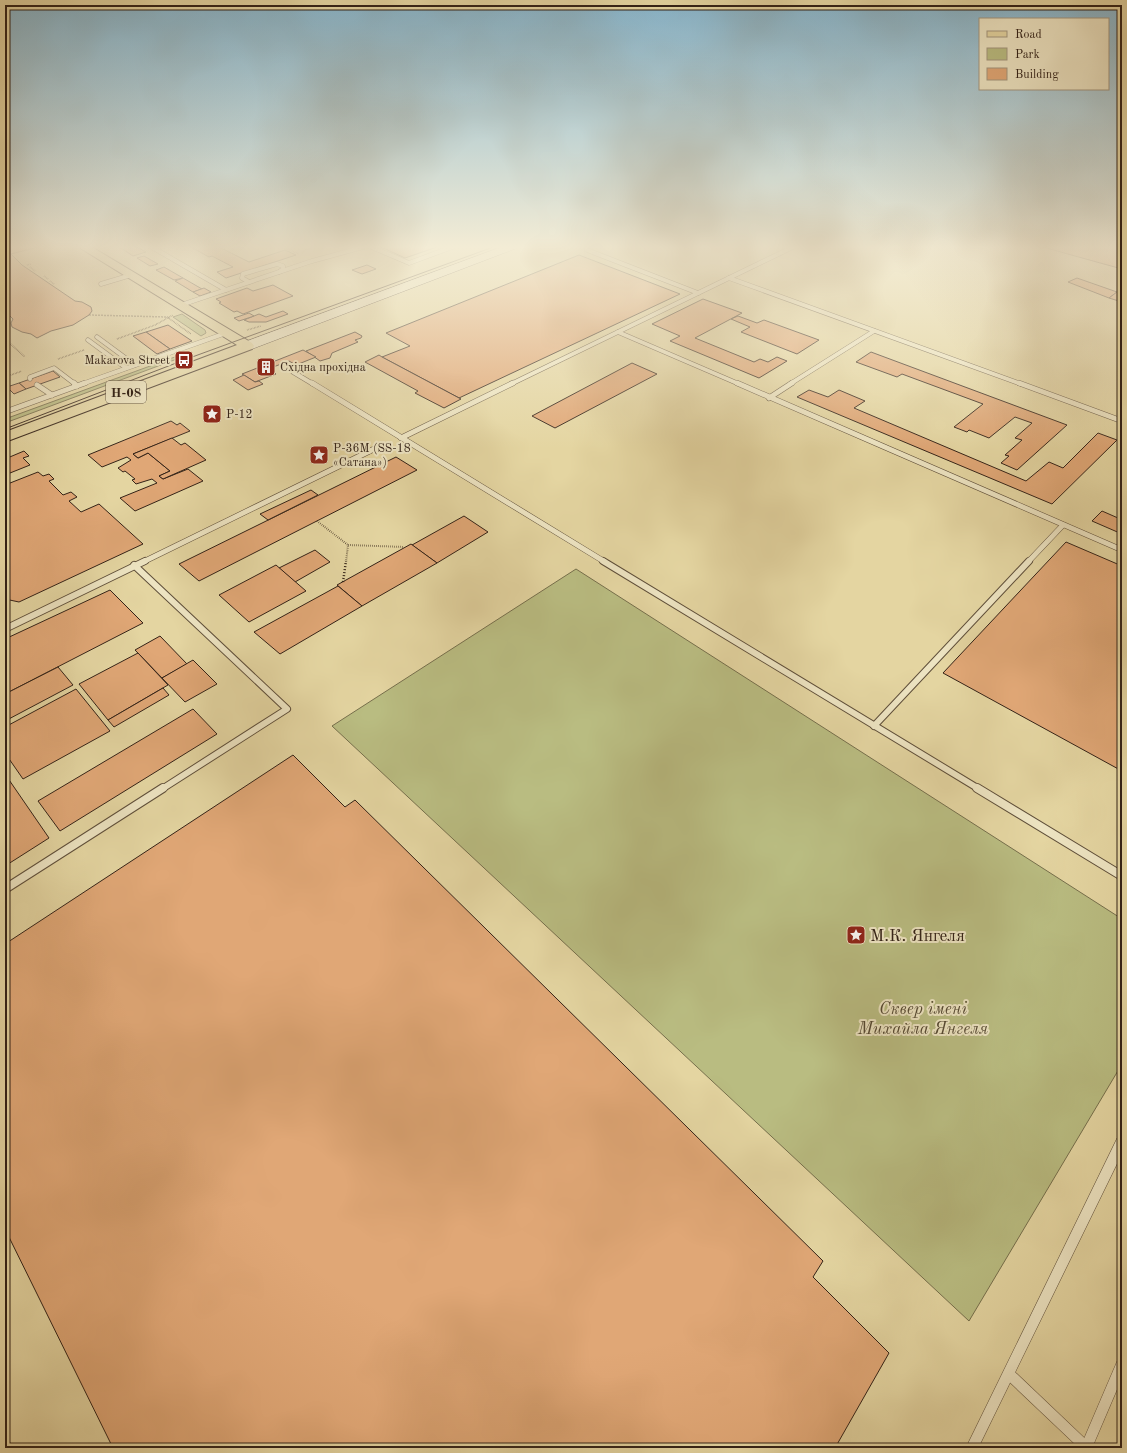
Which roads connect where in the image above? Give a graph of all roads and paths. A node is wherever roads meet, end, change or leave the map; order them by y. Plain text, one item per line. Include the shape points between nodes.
1 (195, 314) edge
2 (333, 314) edge
3 (655, 314) edge
4 (827, 314) edge
5 (89, 316) dead end
6 (259, 326) dead end
7 (188, 331) dead end
8 (874, 331) junction
9 (243, 332) dead end
10 (618, 332) junction
11 (226, 333) junction
12 (97, 337) dead end
13 (5, 339) edge
14 (88, 340) dead end
15 (247, 346) junction
16 (25, 357) dead end
17 (135, 365) junction
18 (126, 368) junction
19 (293, 372) dead end
20 (30, 379) dead end
21 (37, 386) dead end
22 (77, 386) junction
23 (52, 395) junction
24 (769, 398) junction
25 (5, 412) edge
26 (1122, 421) edge
27 (5, 437) edge
28 (401, 438) junction
29 (376, 448) dead end
30 (317, 521) dead end
31 (1063, 525) junction
32 (348, 545) junction
33 (404, 547) dead end
34 (1122, 550) edge
35 (134, 566) junction
36 (343, 582) dead end
37 (5, 628) edge
38 (874, 726) junction
39 (1122, 876) edge
40 (5, 889) edge
41 (1122, 1142) edge
42 (1122, 1364) edge
43 (1009, 1374) junction
44 (972, 1448) edge
45 (1086, 1448) edge

1 - 11 main road
2 - 15 main road, Н-08
3 - 10 lane
4 - 8 lane
5 - 7 path via 167,317
6 - 9 path
8 - 24 lane
8 - 26 lane
10 - 24 lane
10 - 28 lane
11 - 15 main road
11 - 17 lane
12 - 17 lane
13 - 16 path
14 - 18 lane
15 - 27 main road, Н-08
17 - 18 lane
18 - 22 lane
19 - 28 lane
20 - 22 lane via 54,368
21 - 23 lane
22 - 23 lane
23 - 25 lane
24 - 31 lane
28 - 38 lane
29 - 35 lane
30 - 32 path
31 - 34 lane
31 - 38 lane
32 - 33 path
32 - 36 path
35 - 37 lane
35 - 40 lane via 287,710
38 - 39 lane
41 - 43 lane
42 - 45 lane
43 - 44 lane
43 - 45 lane

